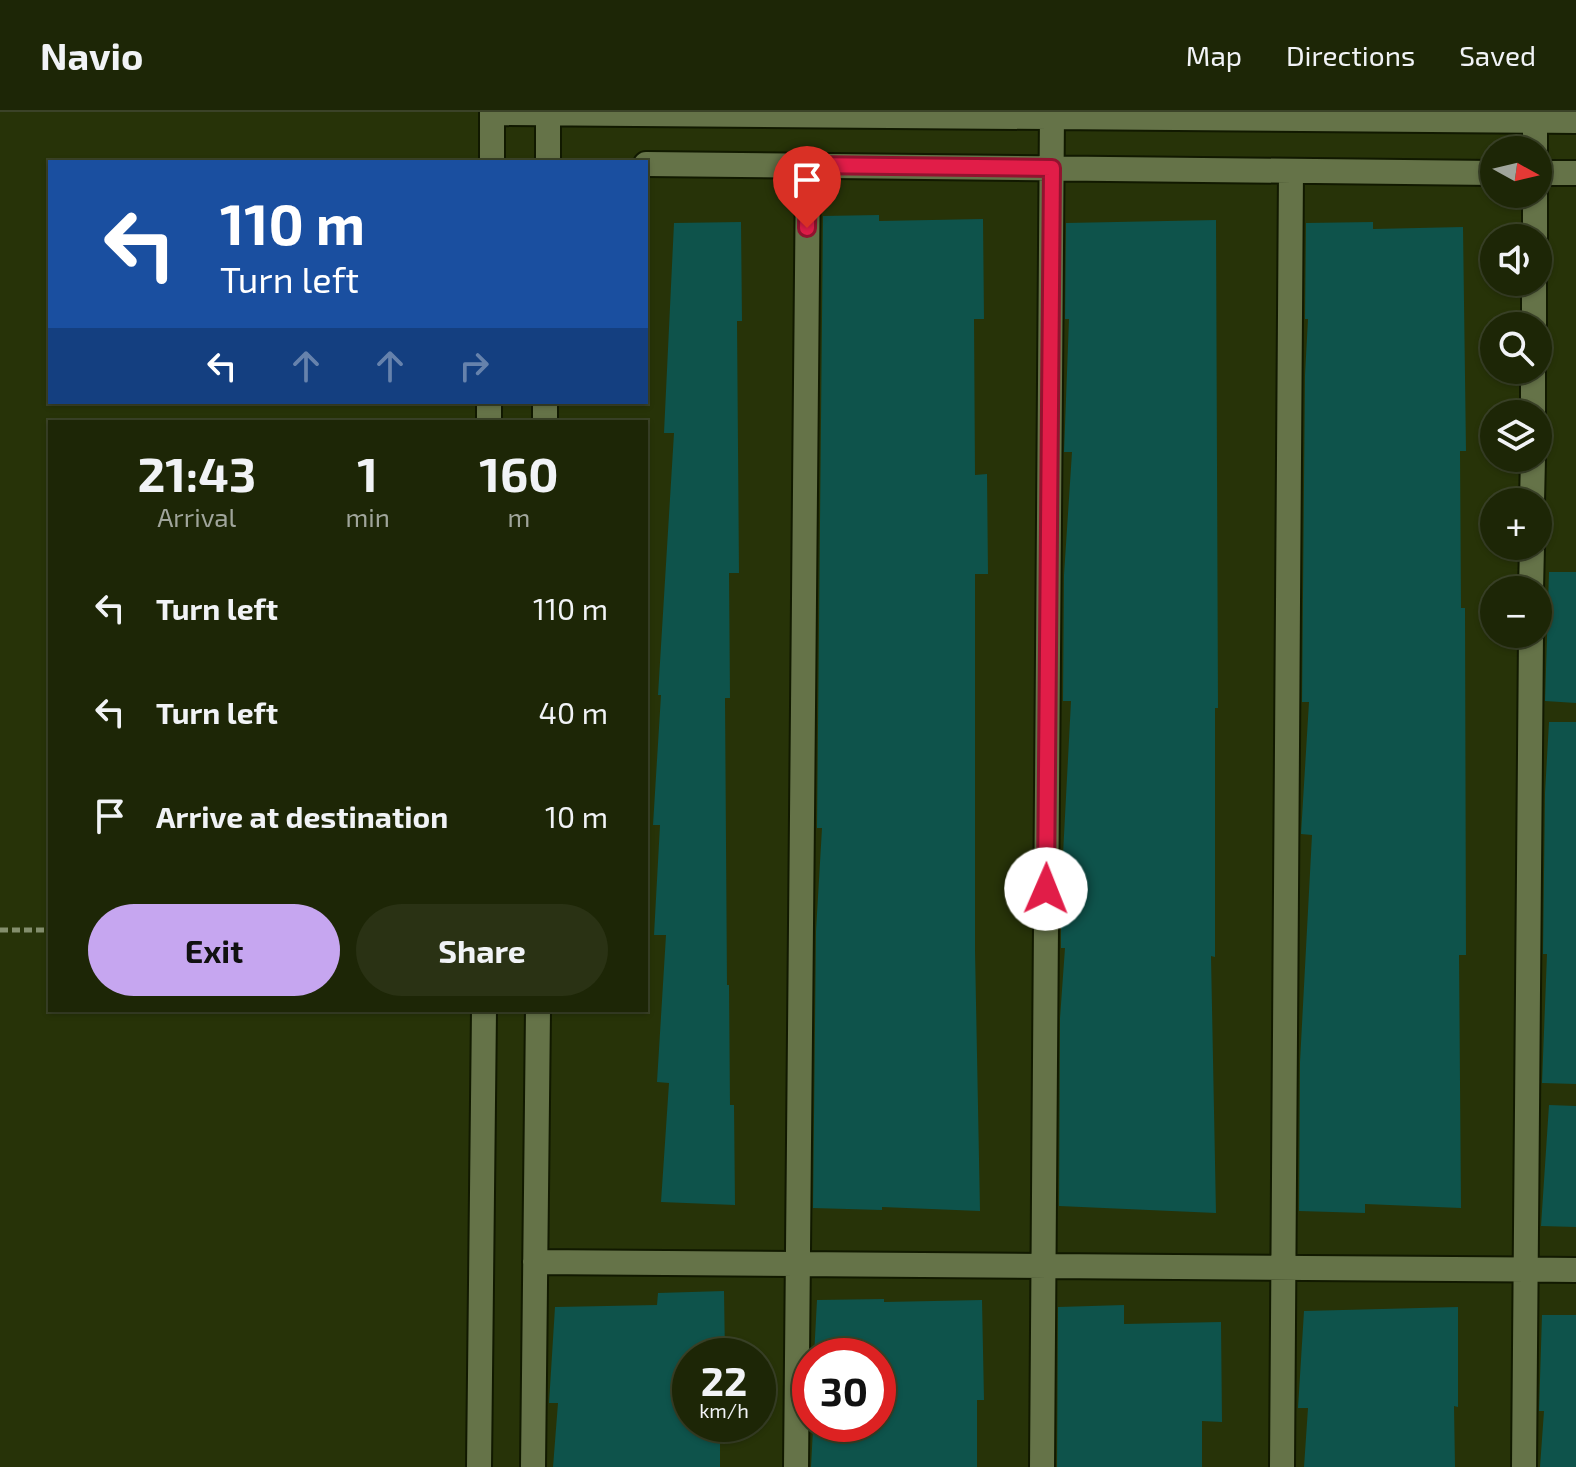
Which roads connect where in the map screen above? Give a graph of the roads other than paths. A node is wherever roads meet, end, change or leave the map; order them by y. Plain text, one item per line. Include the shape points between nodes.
1 (492, 112) edge
2 (548, 112) edge
3 (808, 114) edge
4 (1052, 115) edge
5 (1291, 115) edge
6 (1535, 116) edge
7 (1576, 121) edge
8 (492, 160) edge
9 (548, 160) edge
10 (648, 164) edge
11 (808, 165) junction
12 (1052, 168) junction
13 (1291, 171) junction
14 (1480, 173) edge
15 (1552, 173) edge
16 (1576, 173) edge
17 (1531, 648) edge
18 (484, 1012) edge
19 (538, 1012) edge
20 (535, 1262) junction
21 (797, 1264) junction
22 (1043, 1266) junction
23 (1283, 1267) junction
24 (1525, 1270) junction
25 (1576, 1270) edge
26 (479, 1467) edge
27 (533, 1467) edge
28 (796, 1467) edge
29 (1042, 1467) edge
30 (1282, 1467) edge
31 (1524, 1467) edge

1 - 2 street
1 - 8 street
2 - 3 street
2 - 9 street
3 - 4 street
4 - 5 street
4 - 12 street
5 - 6 street
6 - 7 street
10 - 11 street
11 - 12 street
11 - 21 street
12 - 13 street
12 - 22 street
13 - 14 street
13 - 23 street
15 - 16 street
17 - 24 street
18 - 26 street
19 - 20 street
20 - 21 street
20 - 27 street
21 - 22 street
21 - 28 street
22 - 23 street
22 - 29 street
23 - 24 street
23 - 30 street
24 - 25 street
24 - 31 street

